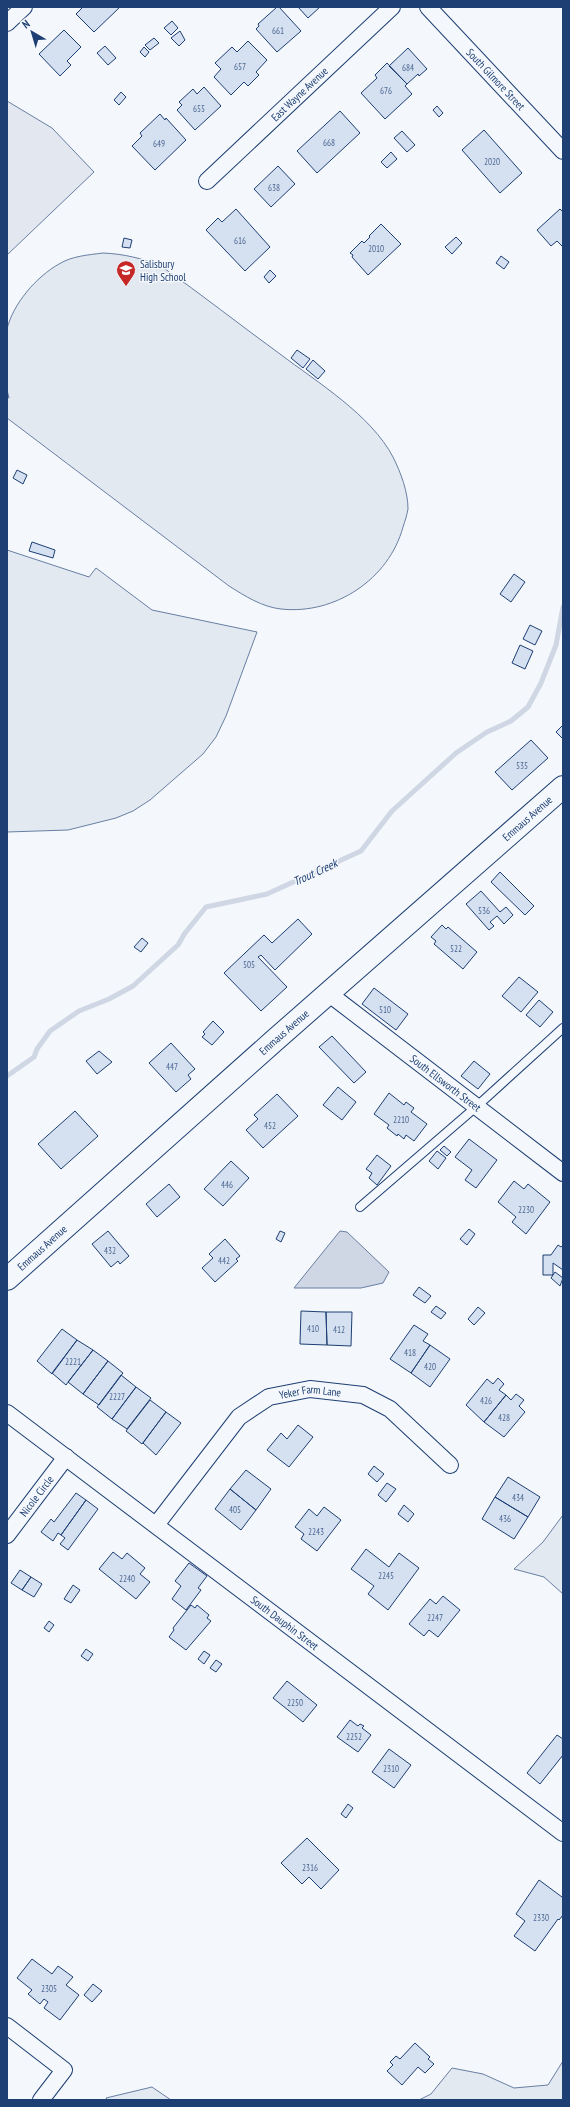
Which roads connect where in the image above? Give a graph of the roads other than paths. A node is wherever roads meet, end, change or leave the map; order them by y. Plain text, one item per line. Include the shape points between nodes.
1 (24, 7) edge
2 (392, 7) edge
3 (428, 7) edge
4 (7, 23) edge
5 (563, 151) edge
6 (207, 181) dead end
7 (563, 787) edge
8 (328, 993) junction
9 (563, 1028) edge
10 (476, 1107) junction
11 (563, 1173) edge
12 (360, 1207) dead end
13 (7, 1279) edge
14 (7, 1413) edge
15 (66, 1457) junction
16 (450, 1465) dead end
17 (156, 1525) junction
18 (7, 1535) edge
19 (563, 1833) edge
20 (7, 2026) edge
21 (41, 2100) edge

1 - 4 street
2 - 6 street, East Wayne Avenue
3 - 5 street, South Gilmore Street
7 - 8 main road, Emmaus Avenue
8 - 10 street, South Ellsworth Street
8 - 13 main road, Emmaus Avenue
9 - 10 lane
10 - 11 street, South Ellsworth Street
10 - 12 lane
14 - 15 street, South Dauphin Street
15 - 17 street, South Dauphin Street
15 - 18 street, Nicole Circle
16 - 17 street, Yeker Farm Lane via 390,1409 363,1395 310,1389 269,1397 239,1416
17 - 19 street, South Dauphin Street
20 - 21 street via 64,2070

